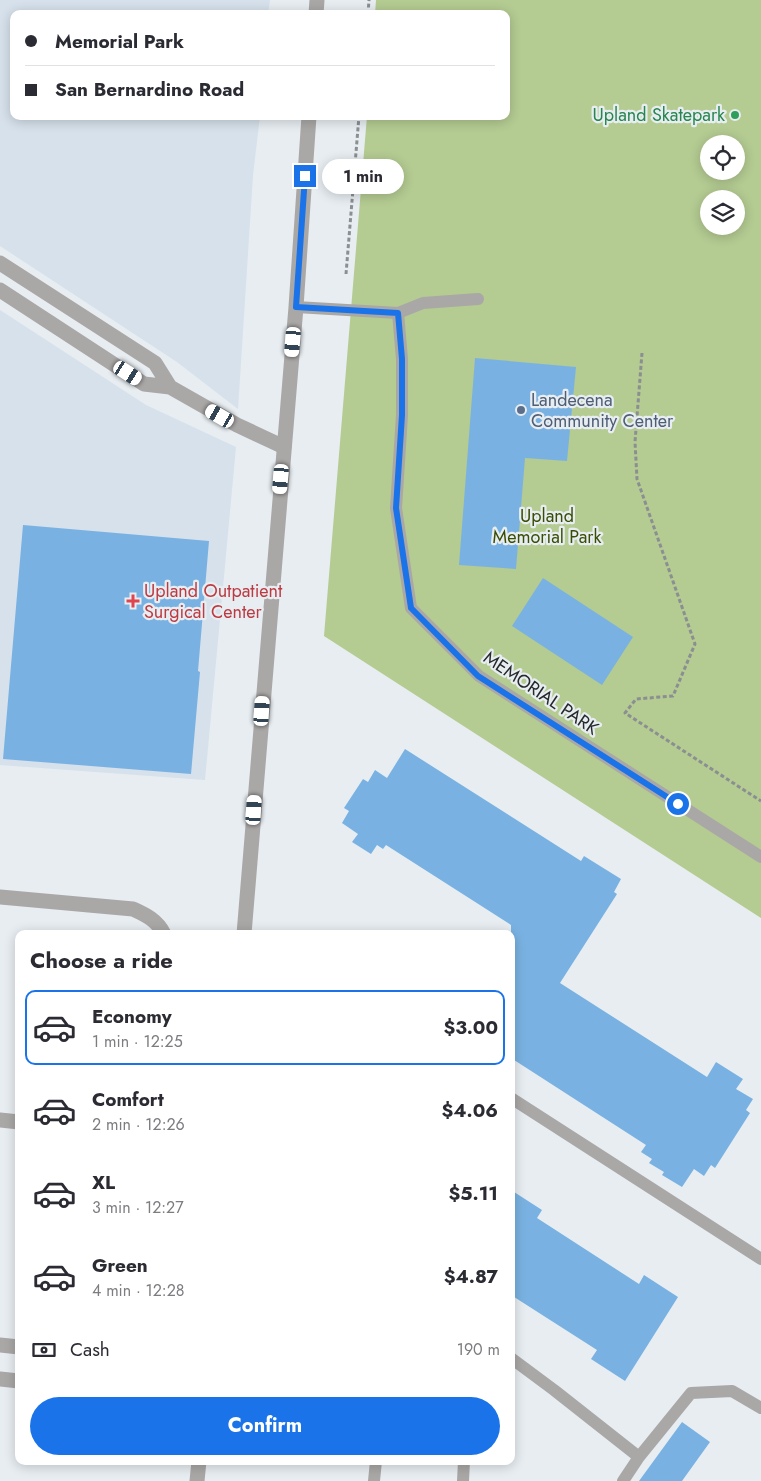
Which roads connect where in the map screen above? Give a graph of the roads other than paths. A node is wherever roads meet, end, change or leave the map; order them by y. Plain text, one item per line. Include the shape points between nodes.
1 (309, 120) edge
2 (0, 263) edge
3 (0, 290) edge
4 (478, 299) dead end
5 (296, 307) junction
6 (398, 313) junction
7 (170, 387) junction
8 (284, 447) junction
9 (761, 857) edge
10 (0, 898) edge
11 (162, 930) edge
12 (244, 930) edge
13 (515, 1101) edge
14 (0, 1120) edge
15 (15, 1122) edge
16 (761, 1258) edge
17 (0, 1345) edge
18 (15, 1347) edge
19 (515, 1361) edge
20 (0, 1379) edge
21 (15, 1380) edge
22 (761, 1408) edge
23 (639, 1457) junction
24 (199, 1465) edge
25 (376, 1465) edge
26 (464, 1465) edge
27 (197, 1481) edge
28 (374, 1481) edge
29 (462, 1481) edge
30 (623, 1481) edge

1 - 5 street
2 - 7 street via 156,363
3 - 7 street via 144,384
4 - 6 lane via 423,303
5 - 6 lane
5 - 8 street
6 - 9 lane, MEMORIAL PARK via 403,406 396,508 411,608 478,676
7 - 8 street
8 - 12 street
10 - 11 street via 133,909 159,924
13 - 16 lane
14 - 15 street
17 - 18 street
19 - 23 lane
20 - 21 street
22 - 23 lane via 732,1391 692,1393
23 - 30 lane
24 - 27 street
25 - 28 lane
26 - 29 lane

